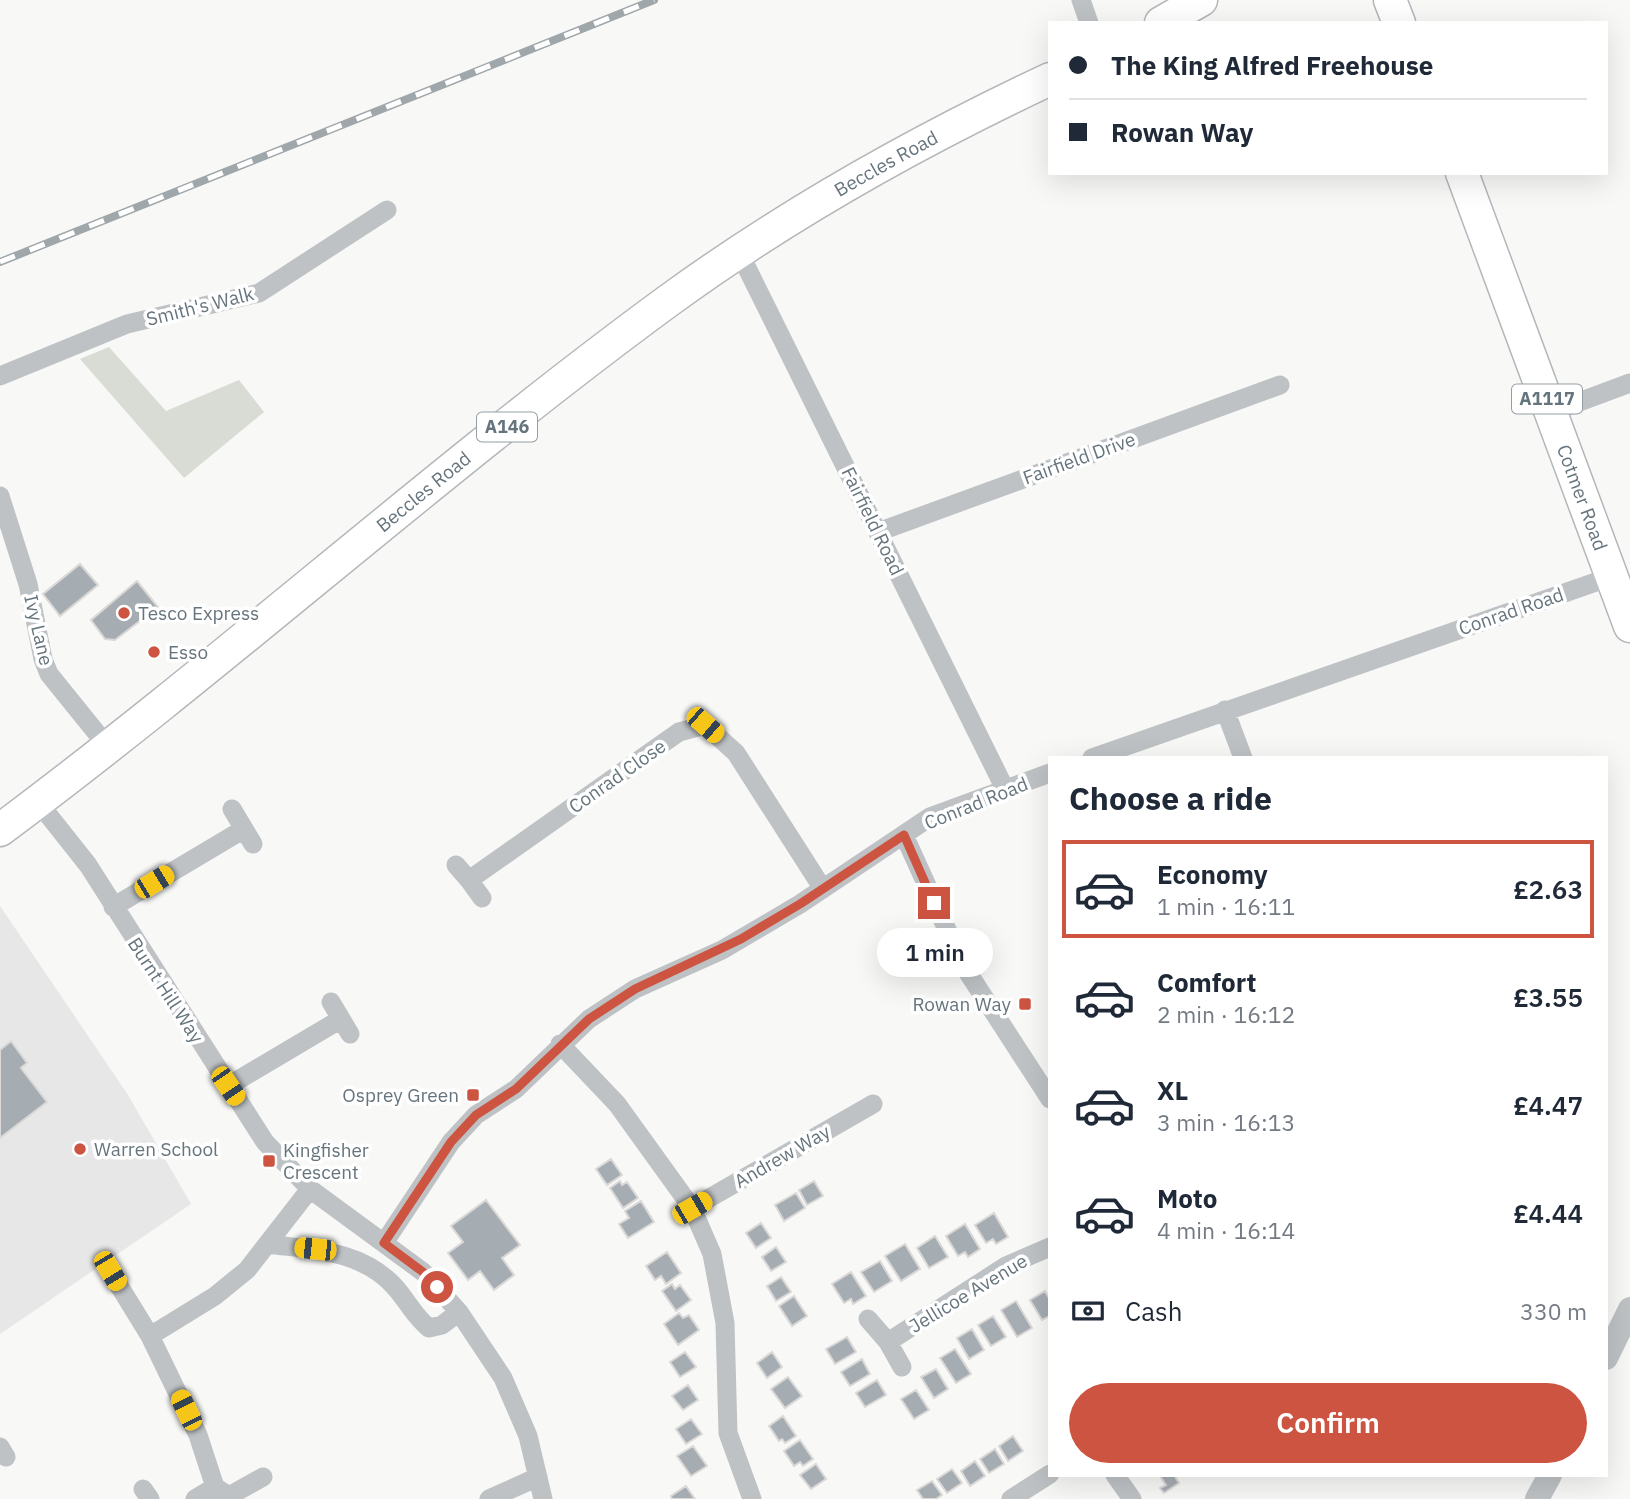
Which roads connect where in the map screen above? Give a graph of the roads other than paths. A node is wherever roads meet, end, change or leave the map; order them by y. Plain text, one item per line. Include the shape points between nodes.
1 (1081, 0) edge
2 (1201, 0) edge
3 (1390, 0) edge
4 (1088, 21) edge
5 (1164, 21) edge
6 (1398, 21) edge
7 (1048, 80) edge
8 (1463, 175) edge
9 (387, 210) dead end
10 (740, 254) junction
11 (0, 376) edge
12 (1630, 383) edge
13 (1280, 385) dead end
14 (1552, 412) junction
15 (0, 496) edge
16 (878, 532) junction
17 (1613, 576) junction
18 (1630, 626) edge
19 (1225, 710) junction
20 (108, 747) junction
21 (1098, 756) edge
22 (1242, 756) edge
23 (1048, 774) edge
24 (1005, 789) junction
25 (38, 802) junction
26 (232, 809) dead end
27 (0, 830) edge
28 (904, 835) junction
29 (456, 865) dead end
30 (469, 880) junction
31 (822, 889) junction
32 (482, 898) dead end
33 (113, 907) junction
34 (331, 1002) dead end
35 (560, 1044) junction
36 (228, 1086) junction
37 (1048, 1096) edge
38 (873, 1104) dead end
39 (310, 1189) junction
40 (692, 1208) junction
41 (384, 1243) junction
42 (268, 1244) junction
43 (1048, 1248) edge
44 (110, 1271) dead end
45 (1630, 1309) edge
46 (458, 1312) junction
47 (868, 1319) dead end
48 (150, 1336) junction
49 (888, 1342) junction
50 (1608, 1354) edge
51 (902, 1367) dead end
52 (1048, 1475) edge
53 (263, 1477) dead end
54 (538, 1477) junction
55 (1116, 1477) edge
56 (1549, 1477) edge
57 (215, 1487) junction
58 (195, 1499) edge
59 (489, 1499) edge
60 (543, 1499) edge
61 (752, 1499) edge
62 (1011, 1499) edge
63 (1132, 1499) edge
64 (1537, 1499) edge

1 - 4 street
2 - 5 highway
3 - 6 highway
7 - 10 highway, Beccles Road / A146 via 869,174
8 - 14 highway, Cotmer Road / A1117
9 - 11 street, Smith's Walk via 259,293 127,324
10 - 16 street, Fairfield Road
10 - 20 highway, Beccles Road / A146 via 669,301 560,385
12 - 14 street
13 - 16 street, Fairfield Drive
14 - 17 highway, Cotmer Road / A1117
15 - 20 street, Ivy Lane via 28,584 49,674
16 - 24 street, Fairfield Road
17 - 18 highway, Cotmer Road / A1117
17 - 19 street, Conrad Road
19 - 21 street, Conrad Road
19 - 22 street
20 - 25 highway, Beccles Road / A146
23 - 24 street, Conrad Road
24 - 28 street, Conrad Road via 930,817
25 - 27 highway, Beccles Road / A146
25 - 33 street, Burnt Hill Way via 88,865
26 - 33 street via 248,837
28 - 31 street, Conrad Road
28 - 37 street via 963,965
29 - 30 street
30 - 31 street, Conrad Close via 679,733 705,725 736,752
30 - 32 street
31 - 35 street, Conrad Road via 722,950 635,989
33 - 36 street, Burnt Hill Way
34 - 36 street via 346,1026
35 - 40 street via 617,1104
35 - 41 street, Conrad Road via 516,1089 476,1115 451,1142
36 - 39 street, Burnt Hill Way via 265,1142
38 - 40 street, Andrew Way
39 - 41 street, Burnt Hill Way
39 - 42 street
40 - 61 street via 712,1254 726,1323 728,1433
41 - 46 street, Burnt Hill Way via 423,1272
42 - 46 street via 354,1257 394,1285 429,1328 442,1325
42 - 48 street via 247,1270 215,1296
43 - 49 street, Jellicoe Avenue via 1006,1266
44 - 48 street
45 - 50 street
46 - 54 street, Burnt Hill Way via 503,1378 528,1436
47 - 49 street, Jellicoe Avenue
48 - 57 street via 198,1435
49 - 51 street, Jellicoe Avenue
52 - 62 street
53 - 57 street via 229,1496
54 - 59 street
54 - 60 street, Burnt Hill Way
55 - 63 street
56 - 64 street
57 - 58 street

